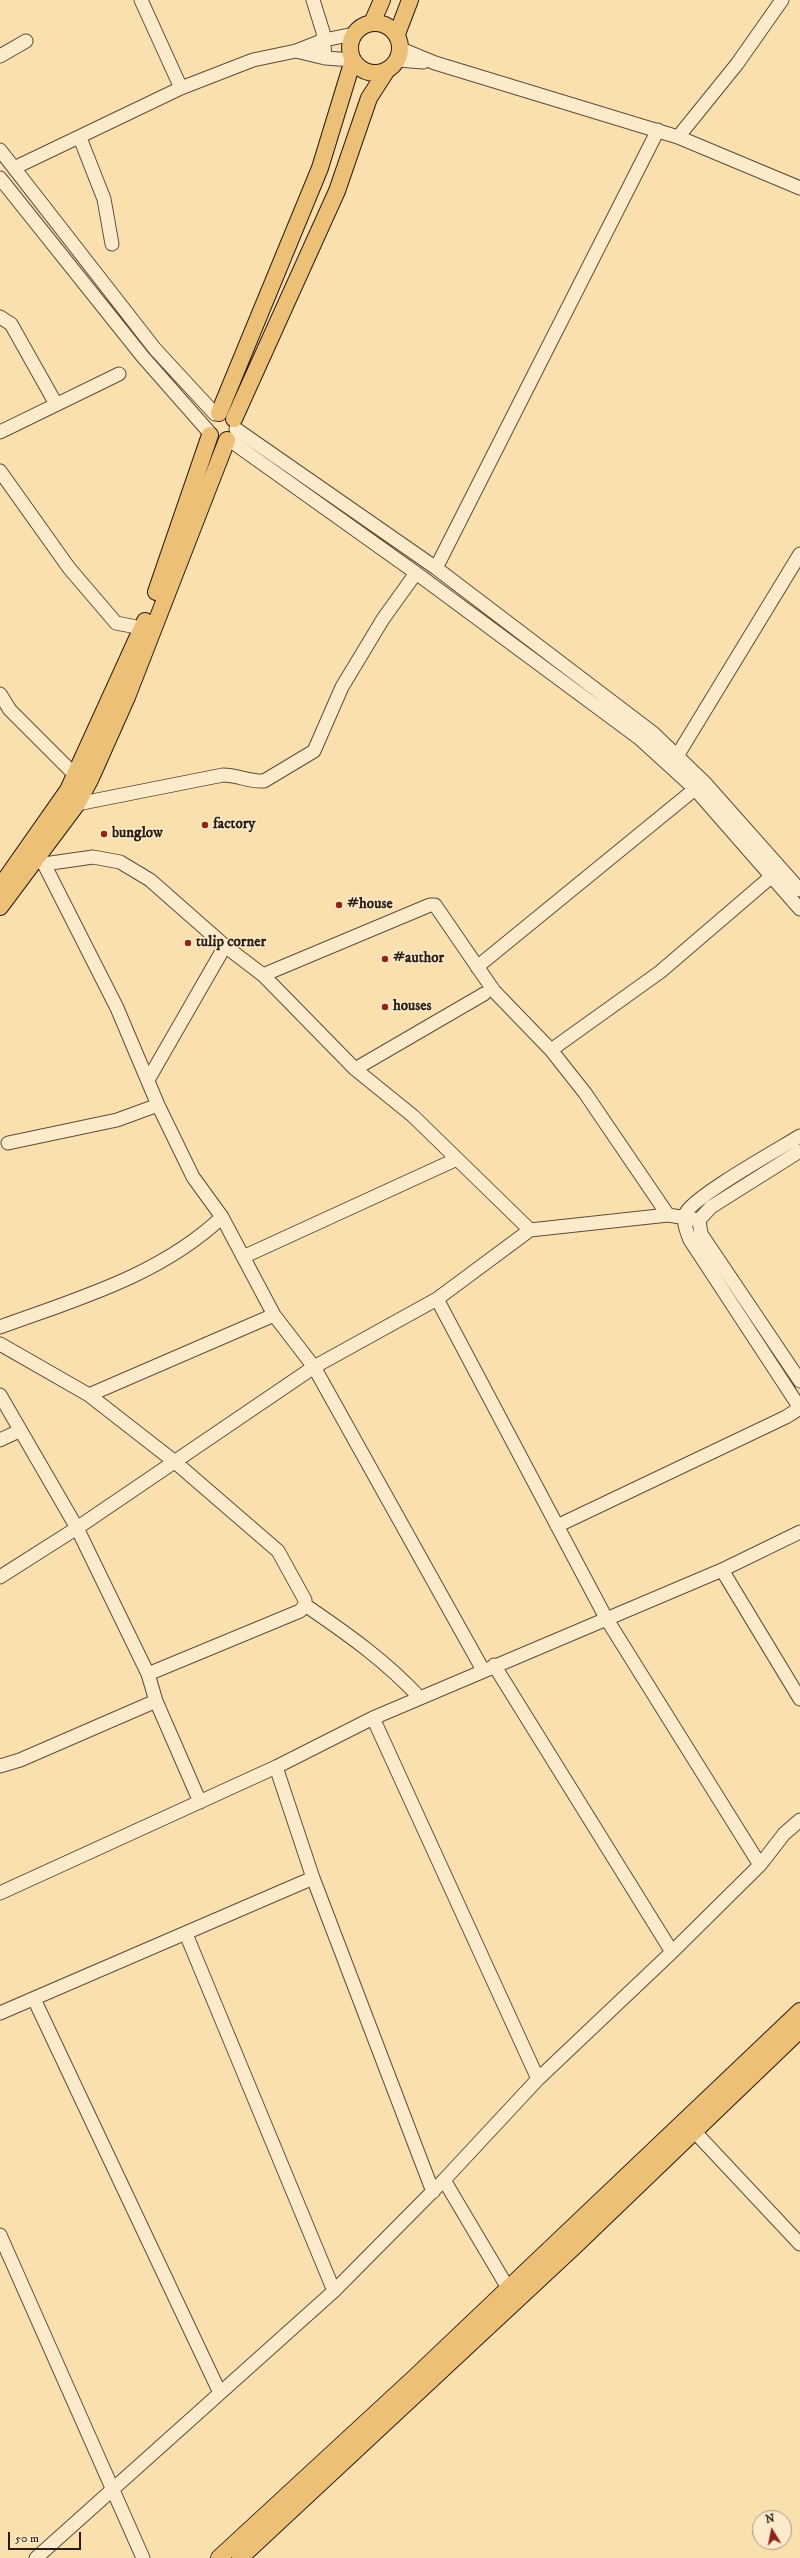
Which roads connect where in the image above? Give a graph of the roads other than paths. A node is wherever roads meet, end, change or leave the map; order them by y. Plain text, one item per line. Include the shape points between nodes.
1 (141, 0) edge
2 (313, 0) edge
3 (382, 0) edge
4 (410, 0) edge
5 (782, 0) edge
6 (372, 23) junction
7 (354, 34) junction
8 (397, 34) junction
9 (324, 40) junction
10 (26, 41) dead end
11 (296, 51) junction
12 (0, 56) edge
13 (325, 58) junction
14 (353, 60) junction
15 (395, 60) junction
16 (181, 88) junction
17 (658, 130) junction
18 (678, 137) junction
19 (80, 138) junction
20 (0, 150) edge
21 (14, 168) junction
22 (0, 178) edge
23 (800, 188) edge
24 (112, 244) dead end
25 (0, 317) edge
26 (119, 374) dead end
27 (56, 404) junction
28 (217, 413) junction
29 (0, 432) edge
30 (231, 432) junction
31 (209, 434) junction
32 (0, 471) edge
33 (800, 554) edge
34 (436, 568) junction
35 (416, 573) junction
36 (142, 628) junction
37 (0, 694) edge
38 (677, 756) junction
39 (75, 776) junction
40 (695, 789) junction
41 (77, 804) junction
42 (41, 861) junction
43 (772, 876) junction
44 (1, 883) edge
45 (800, 890) edge
46 (0, 907) edge
47 (800, 909) edge
48 (225, 946) junction
49 (477, 967) junction
50 (263, 974) junction
51 (484, 994) dead end
52 (551, 1050) junction
53 (355, 1069) junction
54 (148, 1080) junction
55 (158, 1105) junction
56 (800, 1136) edge
57 (8, 1143) dead end
58 (800, 1151) edge
59 (457, 1158) junction
60 (668, 1215) junction
61 (222, 1217) junction
62 (684, 1217) junction
63 (699, 1220) junction
64 (530, 1230) junction
65 (243, 1257) junction
66 (437, 1299) junction
67 (274, 1315) junction
68 (0, 1327) edge
69 (0, 1344) edge
70 (314, 1367) junction
71 (800, 1381) edge
72 (0, 1395) edge
73 (89, 1395) junction
74 (800, 1408) edge
75 (19, 1431) junction
76 (0, 1440) edge
77 (175, 1462) junction
78 (557, 1526) junction
79 (77, 1528) junction
80 (800, 1532) edge
81 (722, 1570) junction
82 (0, 1577) edge
83 (305, 1605) junction
84 (606, 1618) junction
85 (489, 1668) junction
86 (148, 1674) junction
87 (420, 1698) junction
88 (800, 1699) edge
89 (156, 1701) junction
90 (373, 1718) junction
91 (0, 1766) edge
92 (276, 1767) junction
93 (200, 1802) junction
94 (800, 1820) edge
95 (760, 1865) junction
96 (313, 1878) junction
97 (0, 1893) edge
98 (186, 1934) junction
99 (672, 1952) junction
100 (34, 1999) junction
101 (800, 2011) edge
102 (0, 2013) edge
103 (800, 2030) edge
104 (538, 2079) junction
105 (694, 2131) junction
106 (444, 2180) junction
107 (433, 2192) junction
108 (0, 2235) edge
109 (800, 2244) edge
110 (508, 2288) junction
111 (334, 2291) junction
112 (220, 2393) junction
113 (113, 2488) junction
114 (270, 2520) junction
115 (36, 2558) edge
116 (143, 2558) edge
117 (220, 2558) edge
118 (240, 2558) edge

1 - 16 street
2 - 9 street
3 - 6 main road
4 - 8 main road
5 - 18 street via 737,64
6 - 7 main road via 362,26
6 - 8 main road via 386,25
7 - 9 street
7 - 14 main road via 350,44
8 - 15 main road
9 - 11 street
9 - 13 street
10 - 12 street
11 - 13 street
11 - 16 street via 254,60
13 - 14 street
14 - 15 main road via 363,70 370,72
14 - 28 main road via 320,168
15 - 17 street via 435,63
15 - 30 main road via 369,98 337,191
16 - 19 street
17 - 18 street
17 - 34 street
18 - 23 street
19 - 21 street
19 - 24 street via 104,199
20 - 21 street
21 - 28 street via 155,349
22 - 31 street
25 - 27 street via 11,324
26 - 27 street
27 - 29 street
28 - 30 main road via 227,413
28 - 31 main road via 208,422
30 - 31 main road via 220,440
30 - 34 street
30 - 35 street
30 - 41 main road via 127,697
31 - 36 main road
32 - 36 street via 70,568 116,623
33 - 38 street
34 - 38 street via 653,733
35 - 40 street via 639,738
35 - 41 street via 383,619 342,687 314,751 264,781 222,775
36 - 39 main road
37 - 39 street via 10,710
38 - 45 street via 705,783
39 - 44 main road via 68,790
40 - 43 street
40 - 49 street
41 - 42 main road
42 - 46 main road
42 - 48 street via 93,857 120,862 150,880
42 - 54 street via 117,1008
43 - 47 street
43 - 52 street via 660,972
48 - 50 street
48 - 54 street
49 - 50 street via 439,908 430,905
49 - 52 street via 494,991
50 - 53 street
51 - 53 street
52 - 60 street via 589,1099
53 - 59 street via 413,1116
54 - 55 street
55 - 57 street via 117,1120
55 - 61 street via 193,1177
56 - 62 street via 702,1197
58 - 63 street via 711,1207
59 - 64 street
59 - 65 street
60 - 62 street
60 - 64 street
61 - 65 street
61 - 68 street via 200,1237 111,1287
62 - 63 street
62 - 74 street via 690,1240
63 - 71 street via 701,1234
64 - 66 street
65 - 67 street
66 - 70 street
66 - 78 street
67 - 70 street
67 - 73 street
69 - 73 street
70 - 77 street
70 - 85 street
72 - 75 street
73 - 77 street
74 - 78 street via 786,1418
75 - 76 street
75 - 79 street
77 - 79 street
77 - 83 street via 278,1551 305,1600
78 - 84 street
79 - 82 street
79 - 86 street
80 - 81 street
81 - 84 street
81 - 88 street
83 - 86 street via 300,1611
83 - 87 street via 353,1637 402,1678
84 - 85 street
84 - 95 street
85 - 87 street
85 - 99 street
86 - 89 street
87 - 90 street
89 - 91 street via 20,1760
89 - 93 street
90 - 92 street
90 - 104 street
92 - 93 street
92 - 96 street
93 - 97 street
94 - 95 street via 784,1834
95 - 99 street
96 - 98 street
96 - 107 street
98 - 100 street
98 - 111 street
99 - 104 street
100 - 102 street
100 - 112 street
101 - 110 main road
103 - 105 main road
104 - 106 street
105 - 109 street
105 - 114 main road via 465,2348
106 - 107 street
106 - 110 street
107 - 111 street
108 - 113 street
110 - 114 main road
111 - 112 street
112 - 113 street
113 - 115 street
113 - 116 street
114 - 117 main road
114 - 118 main road

